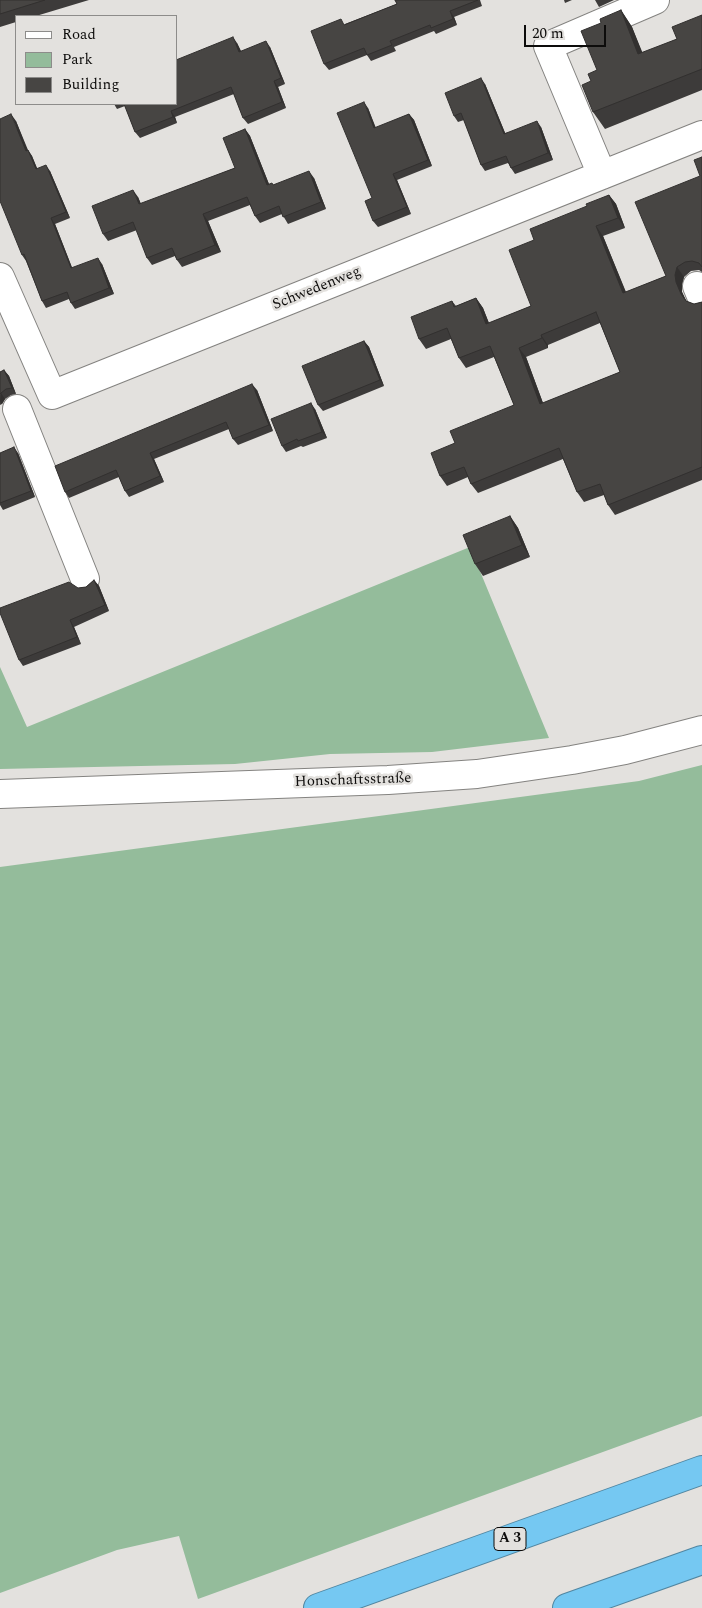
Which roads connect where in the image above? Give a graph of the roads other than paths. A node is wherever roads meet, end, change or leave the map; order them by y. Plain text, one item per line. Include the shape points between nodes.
1 (655, 0) edge
2 (702, 135) edge
3 (602, 174) junction
4 (0, 277) edge
5 (52, 395) junction
6 (9, 413) edge
7 (85, 579) dead end
8 (702, 730) edge
9 (0, 794) edge
10 (702, 1470) edge
11 (702, 1560) edge
12 (318, 1608) edge
13 (567, 1608) edge

1 - 3 street via 548,46
2 - 3 street, Schwedenweg
3 - 5 street, Schwedenweg
4 - 5 street
5 - 6 street, Schwedenweg
6 - 7 street
8 - 9 street, Honschaftsstraße via 624,750 477,774
10 - 12 highway, A 3
11 - 13 highway

